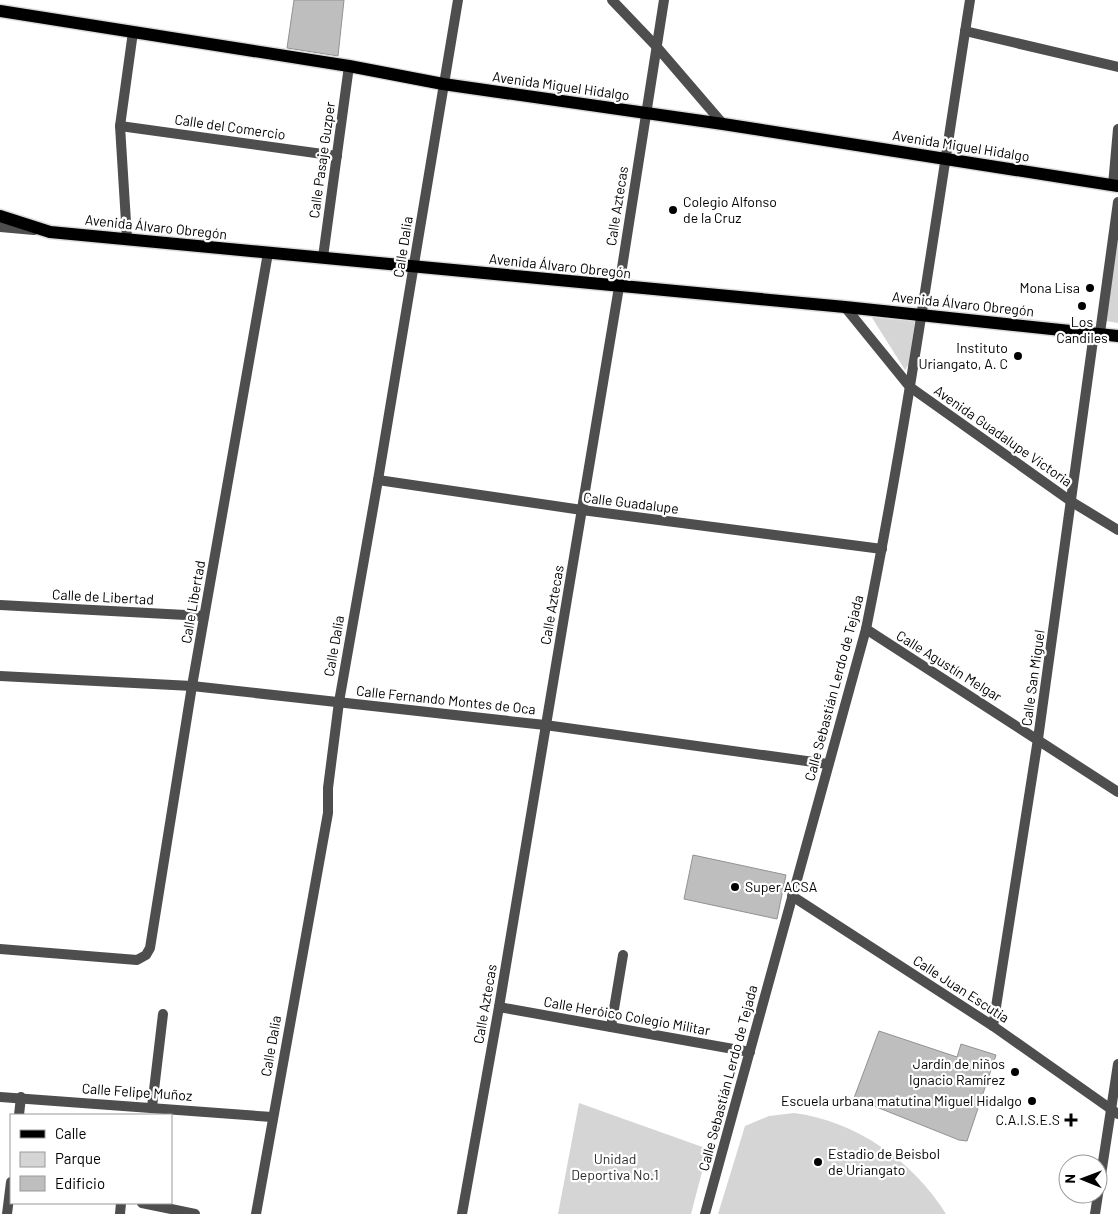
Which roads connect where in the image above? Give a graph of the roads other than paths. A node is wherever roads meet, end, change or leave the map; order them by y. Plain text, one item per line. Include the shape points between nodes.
1 (458, 0) edge
2 (612, 0) edge
3 (664, 0) edge
4 (970, 0) edge
5 (0, 11) edge
6 (965, 31) junction
7 (133, 32) junction
8 (656, 46) junction
9 (349, 66) junction
10 (1118, 67) edge
11 (443, 84) junction
12 (646, 113) junction
13 (724, 124) junction
14 (120, 126) junction
15 (1118, 129) edge
16 (337, 156) junction
17 (945, 158) junction
18 (1115, 185) edge
19 (1118, 202) edge
20 (0, 216) edge
21 (0, 228) edge
22 (50, 232) junction
23 (127, 238) junction
24 (268, 253) junction
25 (322, 257) junction
26 (414, 267) junction
27 (619, 287) junction
28 (845, 307) junction
29 (921, 316) junction
30 (1097, 333) junction
31 (1118, 336) edge
32 (910, 387) junction
33 (378, 480) junction
34 (1072, 502) junction
35 (582, 510) junction
36 (1118, 530) edge
37 (882, 549) junction
38 (0, 605) edge
39 (204, 616) junction
40 (866, 630) junction
41 (0, 676) edge
42 (192, 686) junction
43 (338, 702) junction
44 (545, 725) junction
45 (1038, 739) junction
46 (828, 764) junction
47 (1118, 792) edge
48 (792, 896) junction
49 (0, 948) edge
50 (623, 954) dead end
51 (499, 1006) junction
52 (163, 1014) dead end
53 (992, 1026) junction
54 (611, 1027) junction
55 (750, 1052) junction
56 (1118, 1064) edge
57 (0, 1097) edge
58 (21, 1097) junction
59 (152, 1107) junction
60 (1115, 1111) edge
61 (19, 1114) edge
62 (272, 1116) junction
63 (10, 1190) edge
64 (147, 1204) edge
65 (7, 1214) edge
66 (195, 1214) edge
67 (256, 1214) edge
68 (462, 1214) edge
69 (705, 1214) edge
70 (1095, 1214) edge

1 - 11 street, Calle Dalia
2 - 8 street
3 - 8 street, Calle Aztecas
4 - 6 street, Calle Sebastián Lerdo de Tejada
5 - 7 main road, Avenida Miguel Hidalgo
6 - 10 street
6 - 17 street, Calle Sebastián Lerdo de Tejada
7 - 9 main road, Avenida Miguel Hidalgo
7 - 14 street
8 - 12 street, Calle Aztecas
8 - 13 street
9 - 11 main road, Avenida Miguel Hidalgo
9 - 16 street, Calle Pasaje Guzper
11 - 12 main road, Avenida Miguel Hidalgo
11 - 26 street, Calle Dalia
12 - 13 main road, Avenida Miguel Hidalgo
12 - 27 street, Calle Aztecas
13 - 17 main road, Avenida Miguel Hidalgo
14 - 16 street, Calle del Comercio
14 - 23 street
15 - 18 street
16 - 25 street, Calle Pasaje Guzper
17 - 18 main road, Avenida Miguel Hidalgo
17 - 29 street, Calle Sebastián Lerdo de Tejada
19 - 30 street, Calle San Miguel
20 - 22 main road, Avenida Álvaro Obregón
21 - 22 street
22 - 23 main road, Avenida Álvaro Obregón
23 - 24 main road, Avenida Álvaro Obregón
24 - 25 main road, Avenida Álvaro Obregón
24 - 39 street, Calle Libertad
25 - 26 main road, Avenida Álvaro Obregón
26 - 27 main road, Avenida Álvaro Obregón
26 - 33 street, Calle Dalia
27 - 28 main road, Avenida Álvaro Obregón
27 - 35 street, Calle Aztecas
28 - 29 main road, Avenida Álvaro Obregón
28 - 32 street, Avenida Guadalupe Victoria
29 - 30 main road, Avenida Álvaro Obregón
29 - 32 street, Calle Sebastián Lerdo de Tejada
30 - 31 main road, Avenida Álvaro Obregón
30 - 34 street, Calle San Miguel
32 - 34 street, Avenida Guadalupe Victoria
32 - 37 street, Calle Sebastián Lerdo de Tejada
33 - 35 street, Calle Guadalupe
33 - 43 street, Calle Dalia
34 - 36 street, Avenida Guadalupe Victoria
34 - 45 street, Calle San Miguel
35 - 37 street, Calle Guadalupe
35 - 44 street, Calle Aztecas
37 - 40 street, Calle Sebastián Lerdo de Tejada
38 - 39 street, Calle de Libertad
39 - 42 street, Calle Libertad
40 - 45 street, Calle Agustín Melgar
40 - 46 street, Calle Sebastián Lerdo de Tejada
41 - 42 street, Calle Fernando Montes de Oca
42 - 43 street, Calle Fernando Montes de Oca
42 - 49 street, Calle Libertad via 150,948 146,955 137,960
43 - 44 street, Calle Fernando Montes de Oca
43 - 62 street, Calle Dalia via 328,813
44 - 46 street, Calle Fernando Montes de Oca
44 - 51 street, Calle Aztecas
45 - 47 street, Calle Agustín Melgar
45 - 53 street, Calle San Miguel
46 - 48 street, Calle Sebastián Lerdo de Tejada
48 - 53 street, Calle Juan Escutia
48 - 55 street, Calle Sebastián Lerdo de Tejada
50 - 54 street
51 - 54 street, Calle Heróico Colegio Militar
51 - 68 street, Calle Aztecas
52 - 59 street
53 - 60 street, Calle Juan Escutia
54 - 55 street, Calle Heróico Colegio Militar
55 - 69 street, Calle Sebastián Lerdo de Tejada
56 - 60 street
57 - 58 street, Calle Felipe Muñoz
58 - 59 street, Calle Felipe Muñoz
58 - 61 street
59 - 62 street, Calle Felipe Muñoz
60 - 70 street
62 - 67 street, Calle Dalia
63 - 65 street
64 - 66 street

